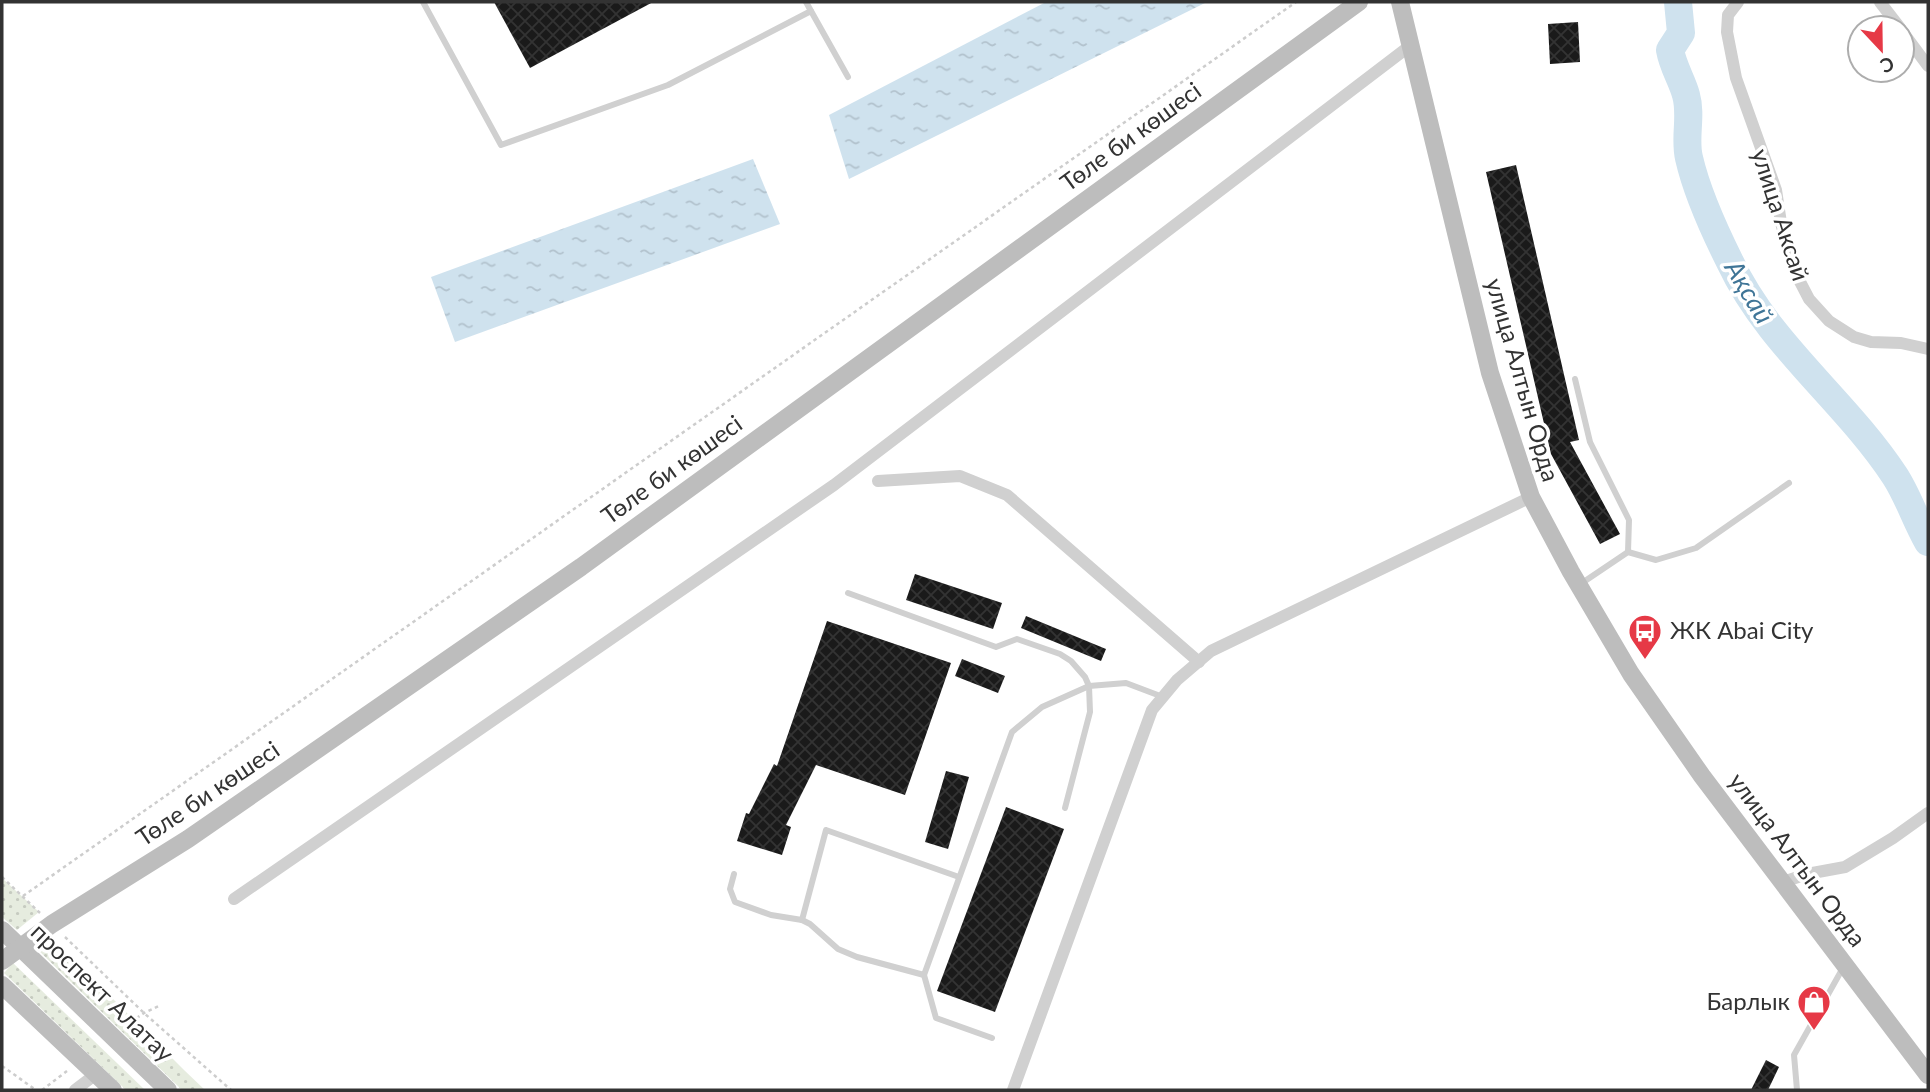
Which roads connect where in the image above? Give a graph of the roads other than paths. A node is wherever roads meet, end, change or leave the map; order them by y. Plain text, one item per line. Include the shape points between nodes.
1 (423, 2) edge
2 (806, 2) edge
3 (1359, 2) edge
4 (1400, 2) edge
5 (1738, 2) edge
6 (811, 12) junction
7 (1411, 45) junction
8 (1916, 49) edge
9 (1928, 65) edge
10 (848, 78) dead end
11 (1928, 349) edge
12 (1574, 379) dead end
13 (878, 481) dead end
14 (1789, 483) dead end
15 (1531, 497) junction
16 (1628, 552) junction
17 (1579, 585) junction
18 (848, 593) dead end
19 (1199, 662) junction
20 (1088, 686) junction
21 (1163, 697) junction
22 (1065, 808) dead end
23 (1928, 813) edge
24 (734, 874) dead end
25 (959, 877) junction
26 (1783, 882) junction
27 (234, 899) dead end
28 (802, 920) junction
29 (2, 930) edge
30 (19, 946) junction
31 (2, 961) edge
32 (1845, 964) junction
33 (924, 975) junction
34 (2, 985) edge
35 (992, 1038) dead end
36 (96, 1074) junction
37 (1928, 1075) edge
38 (75, 1090) edge
39 (113, 1090) edge
40 (169, 1090) edge
41 (1013, 1090) edge
42 (1797, 1090) edge

1 - 6 lane via 501,145 668,85
2 - 6 lane
3 - 30 main road, Төле би көшесі via 581,567 188,839
4 - 7 main road, улица Алтын Орда
5 - 11 street, улица Аксай via 1728,15 1727,32 1736,78 1776,190 1788,248 1804,290 1820,312 1854,337
6 - 10 lane
7 - 15 main road, улица Алтын Орда via 1490,373
7 - 27 street via 834,485
8 - 9 street
12 - 16 lane via 1590,442 1629,520
13 - 19 street via 960,476 1007,495
14 - 16 lane via 1696,548 1656,560
15 - 17 main road, улица Алтын Орда
15 - 19 street via 1211,651
16 - 17 lane
17 - 26 main road, улица Алтын Орда via 1631,674
18 - 20 lane via 996,647 1017,639 1059,654 1085,677
19 - 21 street
20 - 21 lane via 1126,682
20 - 22 lane via 1090,712
20 - 25 lane via 1042,707 1012,732
21 - 41 street via 1152,710
23 - 26 street via 1845,867
24 - 28 lane via 730,889 735,902
25 - 28 lane via 826,830
25 - 33 lane
26 - 32 main road, улица Алтын Орда
28 - 33 lane via 838,949
29 - 30 main road, проспект Алатау
30 - 31 main road, Төле би көшесі
30 - 40 main road, проспект Алатау
32 - 37 main road, улица Алтын Орда
32 - 42 lane via 1794,1055
33 - 35 lane via 936,1018
34 - 36 main road
36 - 38 street
36 - 39 main road

